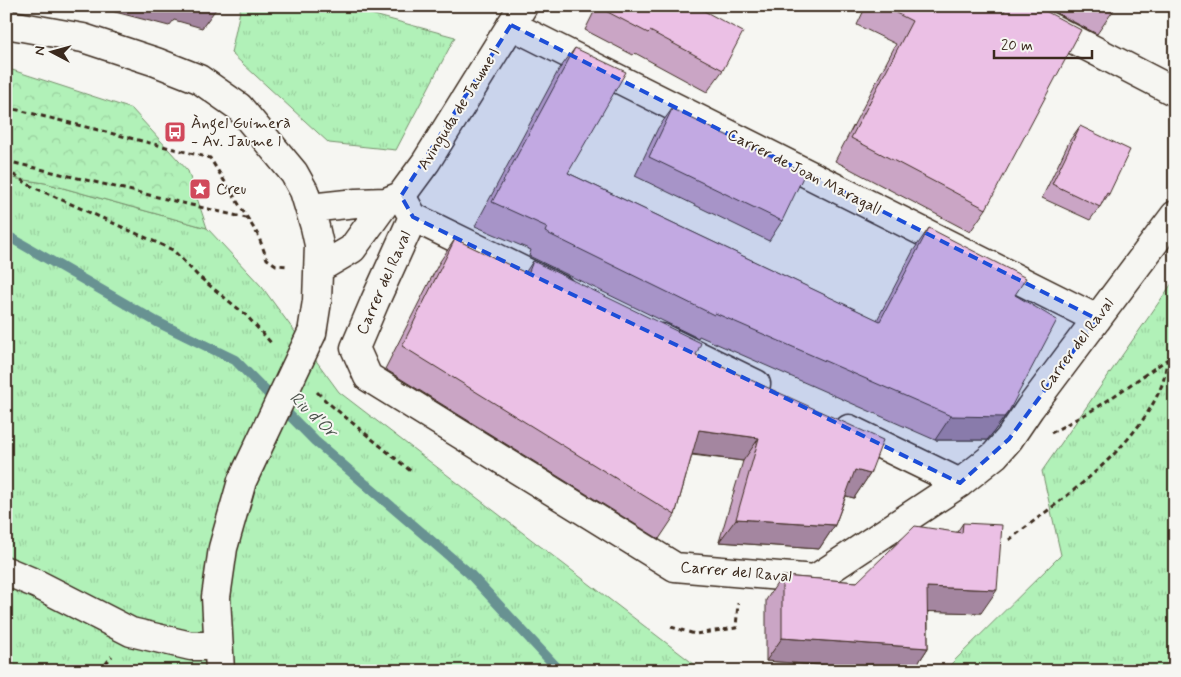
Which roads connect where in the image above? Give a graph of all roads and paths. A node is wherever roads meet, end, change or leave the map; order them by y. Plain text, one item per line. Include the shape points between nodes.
1 (1009, 6) edge
2 (517, 16) edge
3 (8, 22) edge
4 (1175, 92) edge
5 (6, 107) edge
6 (6, 160) edge
7 (6, 170) edge
8 (400, 205) junction
9 (310, 208) junction
10 (1175, 215) edge
11 (247, 218) junction
12 (318, 269) junction
13 (583, 300) edge
14 (1097, 319) junction
15 (637, 326) edge
16 (274, 346) dead end
17 (1175, 354) edge
18 (1167, 360) junction
19 (313, 387) dead end
20 (780, 396) edge
21 (825, 418) edge
22 (1009, 439) junction
23 (412, 474) dead end
24 (960, 483) junction
25 (1009, 540) dead end
26 (6, 571) edge
27 (740, 572) junction
28 (671, 627) dead end
29 (219, 658) edge

1 - 4 street
2 - 8 street, Avinguda de Jaume I
2 - 14 street, Carrer de Joan Maragall
3 - 9 street via 83,38 199,78 240,107 294,173
5 - 11 path via 210,158
6 - 11 path
7 - 16 path via 31,186 173,250 198,276 246,315
8 - 9 street via 356,202
8 - 12 street via 352,249
8 - 13 street
8 - 27 street, Carrer del Raval via 374,301 355,348 368,377 675,567
9 - 12 street via 319,245
10 - 14 street, Carrer del Raval
11 - 12 path via 258,235 266,259 276,265
12 - 29 street, bridge via 312,333 242,481 222,548 216,596
14 - 22 street, Carrer del Raval
15 - 20 street
17 - 18 path
18 - 22 path via 1098,408 1042,439
18 - 25 path via 1163,381 1149,412 1130,436 1095,473
19 - 23 path
21 - 24 street
22 - 24 street, Carrer del Raval via 995,455
24 - 27 street, Carrer del Raval via 815,579
26 - 29 street via 131,632 191,646
27 - 28 path via 736,628 694,634

